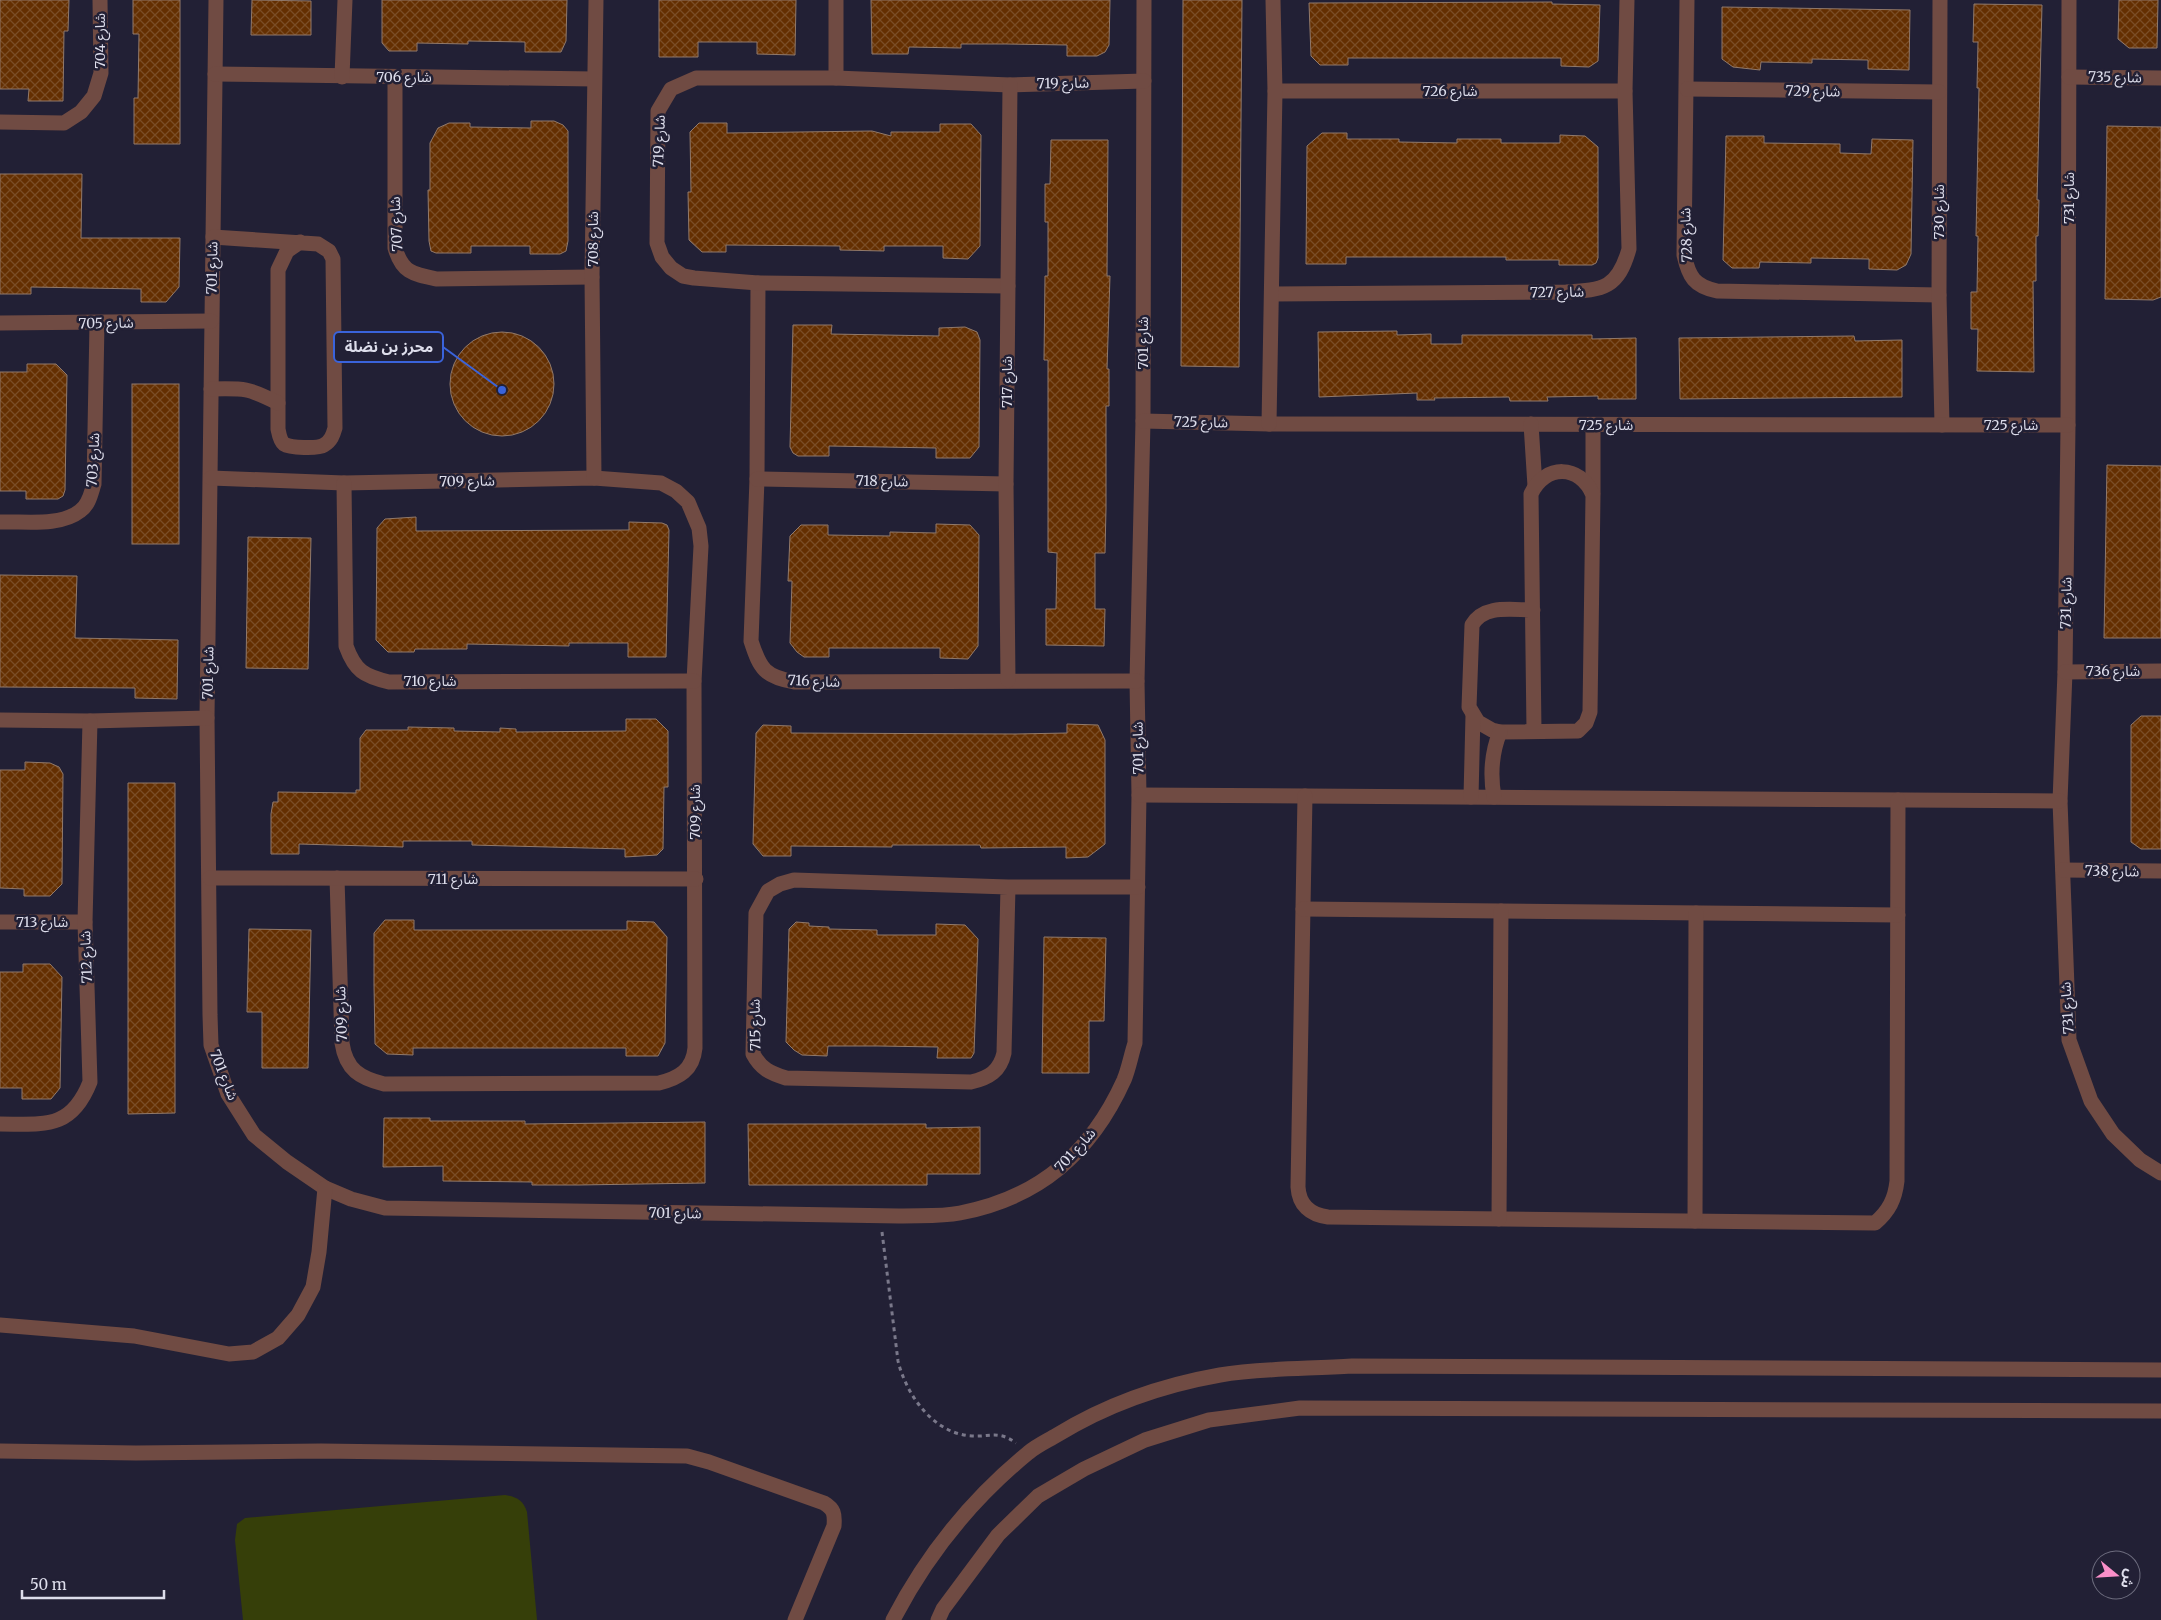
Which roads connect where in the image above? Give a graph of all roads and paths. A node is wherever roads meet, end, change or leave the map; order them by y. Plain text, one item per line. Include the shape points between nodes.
1 (100, 0) edge
2 (216, 0) edge
3 (345, 0) edge
4 (596, 0) edge
5 (836, 0) edge
6 (1144, 0) edge
7 (1273, 0) edge
8 (1627, 0) edge
9 (1687, 0) edge
10 (1940, 0) edge
11 (2069, 0) edge
12 (215, 74) junction
13 (2069, 76) junction
14 (342, 77) junction
15 (394, 77) junction
16 (836, 78) junction
17 (2161, 78) edge
18 (594, 79) junction
19 (1144, 81) junction
20 (1010, 84) junction
21 (1687, 89) junction
22 (1275, 91) junction
23 (1626, 91) junction
24 (1939, 92) junction
25 (0, 122) edge
26 (213, 237) junction
27 (300, 242) junction
28 (592, 277) junction
29 (758, 283) junction
30 (1008, 286) junction
31 (1272, 294) junction
32 (1939, 295) junction
33 (211, 321) junction
34 (0, 323) edge
35 (97, 324) junction
36 (211, 389) junction
37 (278, 403) junction
38 (1143, 421) junction
39 (1269, 424) junction
40 (1530, 424) junction
41 (1942, 424) junction
42 (1593, 425) junction
43 (2068, 425) junction
44 (211, 478) junction
45 (594, 478) junction
46 (758, 479) junction
47 (344, 483) junction
48 (1006, 484) junction
49 (1535, 486) junction
50 (1592, 495) junction
51 (0, 522) edge
52 (1533, 610) junction
53 (2161, 671) edge
54 (2065, 672) junction
55 (1008, 680) junction
56 (694, 681) junction
57 (1137, 681) junction
58 (1473, 715) junction
59 (207, 718) junction
60 (0, 720) edge
61 (90, 721) junction
62 (1534, 731) junction
63 (1500, 732) junction
64 (1140, 795) junction
65 (1306, 796) junction
66 (1471, 797) junction
67 (1494, 797) junction
68 (1898, 800) junction
69 (2060, 801) junction
70 (2063, 870) junction
71 (2161, 871) edge
72 (210, 878) junction
73 (337, 878) junction
74 (696, 879) junction
75 (1138, 887) junction
76 (1008, 888) junction
77 (1303, 908) junction
78 (1501, 911) junction
79 (1696, 913) junction
80 (1898, 915) junction
81 (0, 922) edge
82 (85, 922) junction
83 (0, 1124) edge
84 (2161, 1173) edge
85 (325, 1188) junction
86 (880, 1216) junction
87 (1499, 1219) junction
88 (1694, 1221) junction
89 (0, 1325) edge
90 (2161, 1370) edge
91 (2161, 1411) edge
92 (0, 1451) edge
93 (1029, 1451) junction
94 (795, 1620) edge
95 (893, 1620) edge
96 (938, 1620) edge

1 - 25 street, شارع 704 via 100,73 94,96 81,112 64,122
2 - 12 street, شارع 701
3 - 14 street
4 - 18 street, شارع 708
5 - 16 street
6 - 19 street, شارع 701
7 - 22 street
8 - 23 street, شارع 727
9 - 21 street, شارع 728
10 - 24 street, شارع 730
11 - 13 street, شارع 731
12 - 14 street, شارع 706
12 - 26 street, شارع 701
13 - 17 street, شارع 735
13 - 43 street, شارع 731
14 - 15 street, شارع 706
15 - 18 street, شارع 706
15 - 28 street, شارع 707 via 395,248 404,269 418,276 436,279
16 - 20 street, شارع 719
16 - 29 street, شارع 719 via 696,78 670,89 658,112 657,243 662,258 683,276
18 - 28 street, شارع 708
19 - 20 street, شارع 719
19 - 38 street, شارع 701
20 - 30 street, شارع 717
21 - 24 street, شارع 729
21 - 32 street, شارع 728 via 1684,255 1694,282 1705,289 1718,291
22 - 23 street, شارع 726
22 - 31 street
23 - 31 street, شارع 727 via 1629,249 1624,268 1610,284 1591,291 1566,292
24 - 32 street, شارع 730
26 - 27 street
26 - 33 street, شارع 701
27 - 37 street via 287,251 278,270
27 - 37 street via 318,244 333,259 335,428 331,438 318,447 284,444 278,429
28 - 45 street, شارع 708
29 - 30 street, شارع 719
29 - 46 street, شارع 716
30 - 48 street, شارع 717
31 - 39 street
32 - 41 street, شارع 730
33 - 35 street, شارع 705
33 - 36 street, شارع 701
34 - 35 street, شارع 705
35 - 51 street, شارع 703 via 94,484 89,500 81,511 54,521
36 - 37 street via 243,388
36 - 44 street, شارع 701
38 - 39 street, شارع 725
38 - 57 street, شارع 701
39 - 40 street, شارع 725
40 - 42 street, شارع 725
40 - 49 street
41 - 42 street, شارع 725
41 - 43 street, شارع 725
42 - 50 street
43 - 54 street, شارع 731
44 - 47 street, شارع 709
44 - 59 street, شارع 701
45 - 47 street, شارع 709
45 - 56 street, شارع 709 via 661,483 688,502 699,528 701,546
46 - 48 street, شارع 718
46 - 55 street, شارع 716 via 752,641 764,671 780,680 795,682
47 - 56 street, شارع 710 via 346,646 356,667 368,677 389,682
48 - 55 street, شارع 717
49 - 50 street via 1548,474 1567,471 1583,479
49 - 52 street via 1531,494
50 - 62 street via 1590,712 1578,731
52 - 58 street via 1493,610 1480,614 1472,625 1469,707
52 - 62 street
53 - 54 street, شارع 736
54 - 69 street, شارع 731
55 - 57 street, شارع 716
56 - 74 street, شارع 709
57 - 64 street, شارع 701
58 - 63 street via 1484,727
58 - 66 street
59 - 61 street
59 - 72 street, شارع 701
60 - 61 street
61 - 82 street, شارع 712
62 - 63 street
63 - 67 street via 1491,766
64 - 65 street
64 - 75 street, شارع 701
65 - 66 street
65 - 77 street
66 - 67 street
67 - 68 street
68 - 69 street
68 - 80 street
69 - 70 street, شارع 731
70 - 71 street, شارع 738
70 - 84 street, شارع 731 via 2065,985 2069,1040 2077,1067 2091,1101 2113,1134 2140,1160
72 - 73 street, شارع 711
72 - 85 street, شارع 701 via 211,1045 228,1094 254,1135
73 - 74 street, شارع 711
73 - 74 street, شارع 709 via 344,1058 365,1079 384,1084 659,1083 674,1080 694,1058
75 - 76 street, شارع 715
75 - 86 street, شارع 701 via 1135,1043 1125,1078 1089,1138 1050,1178 994,1205 958,1214
76 - 76 street, شارع 715 via 794,880 768,891 756,913 754,1054 757,1062 764,1070 786,1078 971,1082 994,1074 1004,1053
77 - 78 street
77 - 87 street via 1298,1186 1301,1201 1319,1216
78 - 79 street
78 - 87 street
79 - 80 street
79 - 88 street
80 - 88 street via 1897,1181 1889,1208 1875,1223
81 - 82 street, شارع 713
82 - 83 street, شارع 712 via 90,1082 83,1100 74,1111 59,1120 43,1124
85 - 86 street, شارع 701 via 351,1200 385,1208
85 - 89 street via 313,1287 298,1314 278,1338 252,1352 229,1354 134,1336
86 - 93 path via 896,1348 901,1373 912,1396 929,1416 951,1429 972,1436 997,1434
87 - 88 street
90 - 93 street via 1352,1366 1260,1372 1220,1375 1129,1399 1083,1419
91 - 96 street via 1300,1408 1209,1420 1145,1440 1084,1469 1038,1496 998,1535
92 - 94 street via 692,1456 832,1507 834,1526
93 - 95 street via 984,1492 946,1536

